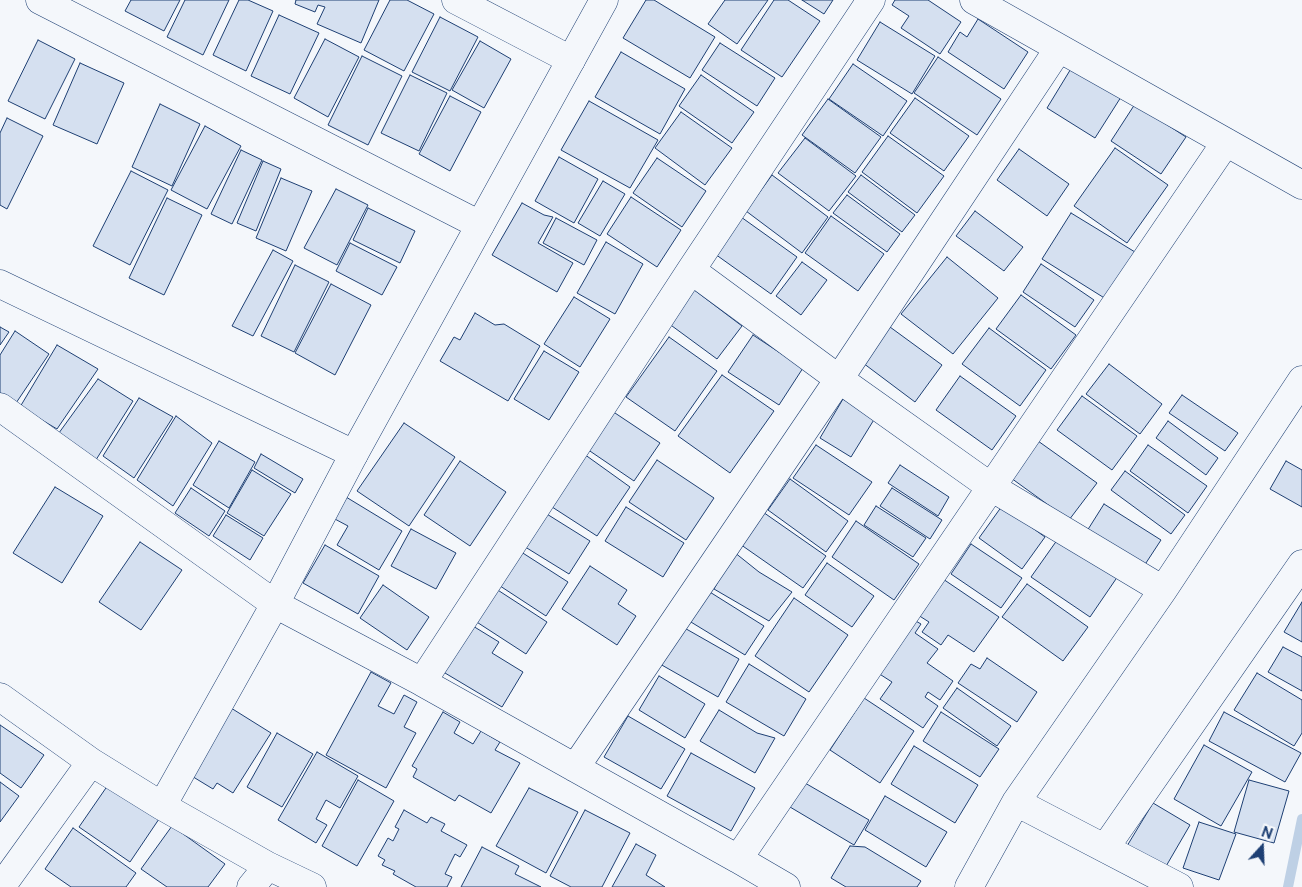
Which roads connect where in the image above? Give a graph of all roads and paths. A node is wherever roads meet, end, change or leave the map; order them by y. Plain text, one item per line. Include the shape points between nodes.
1 (40, 0) edge
2 (456, 0) edge
3 (604, 0) edge
4 (871, 0) edge
5 (974, 0) edge
6 (1059, 48) junction
7 (571, 60) junction
8 (1226, 142) junction
9 (1302, 185) edge
10 (480, 225) junction
11 (691, 270) junction
12 (0, 284) edge
13 (839, 379) junction
14 (1302, 380) edge
15 (0, 407) edge
16 (354, 454) junction
17 (991, 487) junction
18 (1302, 564) edge
19 (1163, 590) junction
20 (275, 604) junction
21 (422, 682) junction
22 (0, 697) edge
23 (91, 762) junction
24 (575, 768) junction
25 (1016, 802) junction
26 (162, 806) junction
27 (1105, 848) junction
28 (738, 860) junction
29 (268, 866) junction
30 (1, 887) edge
31 (250, 887) edge
32 (312, 887) edge
33 (786, 887) edge
34 (969, 887) edge
35 (1179, 887) edge

1 - 10 street
2 - 7 street
3 - 7 street
4 - 11 street
5 - 6 street
6 - 8 street
6 - 13 street
7 - 10 street
8 - 9 street
8 - 17 street
10 - 16 street
11 - 13 street
11 - 21 street
12 - 16 street
13 - 17 street
13 - 24 street
14 - 19 street
15 - 20 street
16 - 20 street
17 - 19 street
17 - 28 street
18 - 27 street
19 - 25 street
20 - 21 street
20 - 26 street
21 - 24 street
22 - 23 street
23 - 26 street
23 - 30 street
24 - 28 street
25 - 27 street
25 - 34 street
26 - 29 street
27 - 35 street
28 - 33 street
29 - 31 street
29 - 32 street

